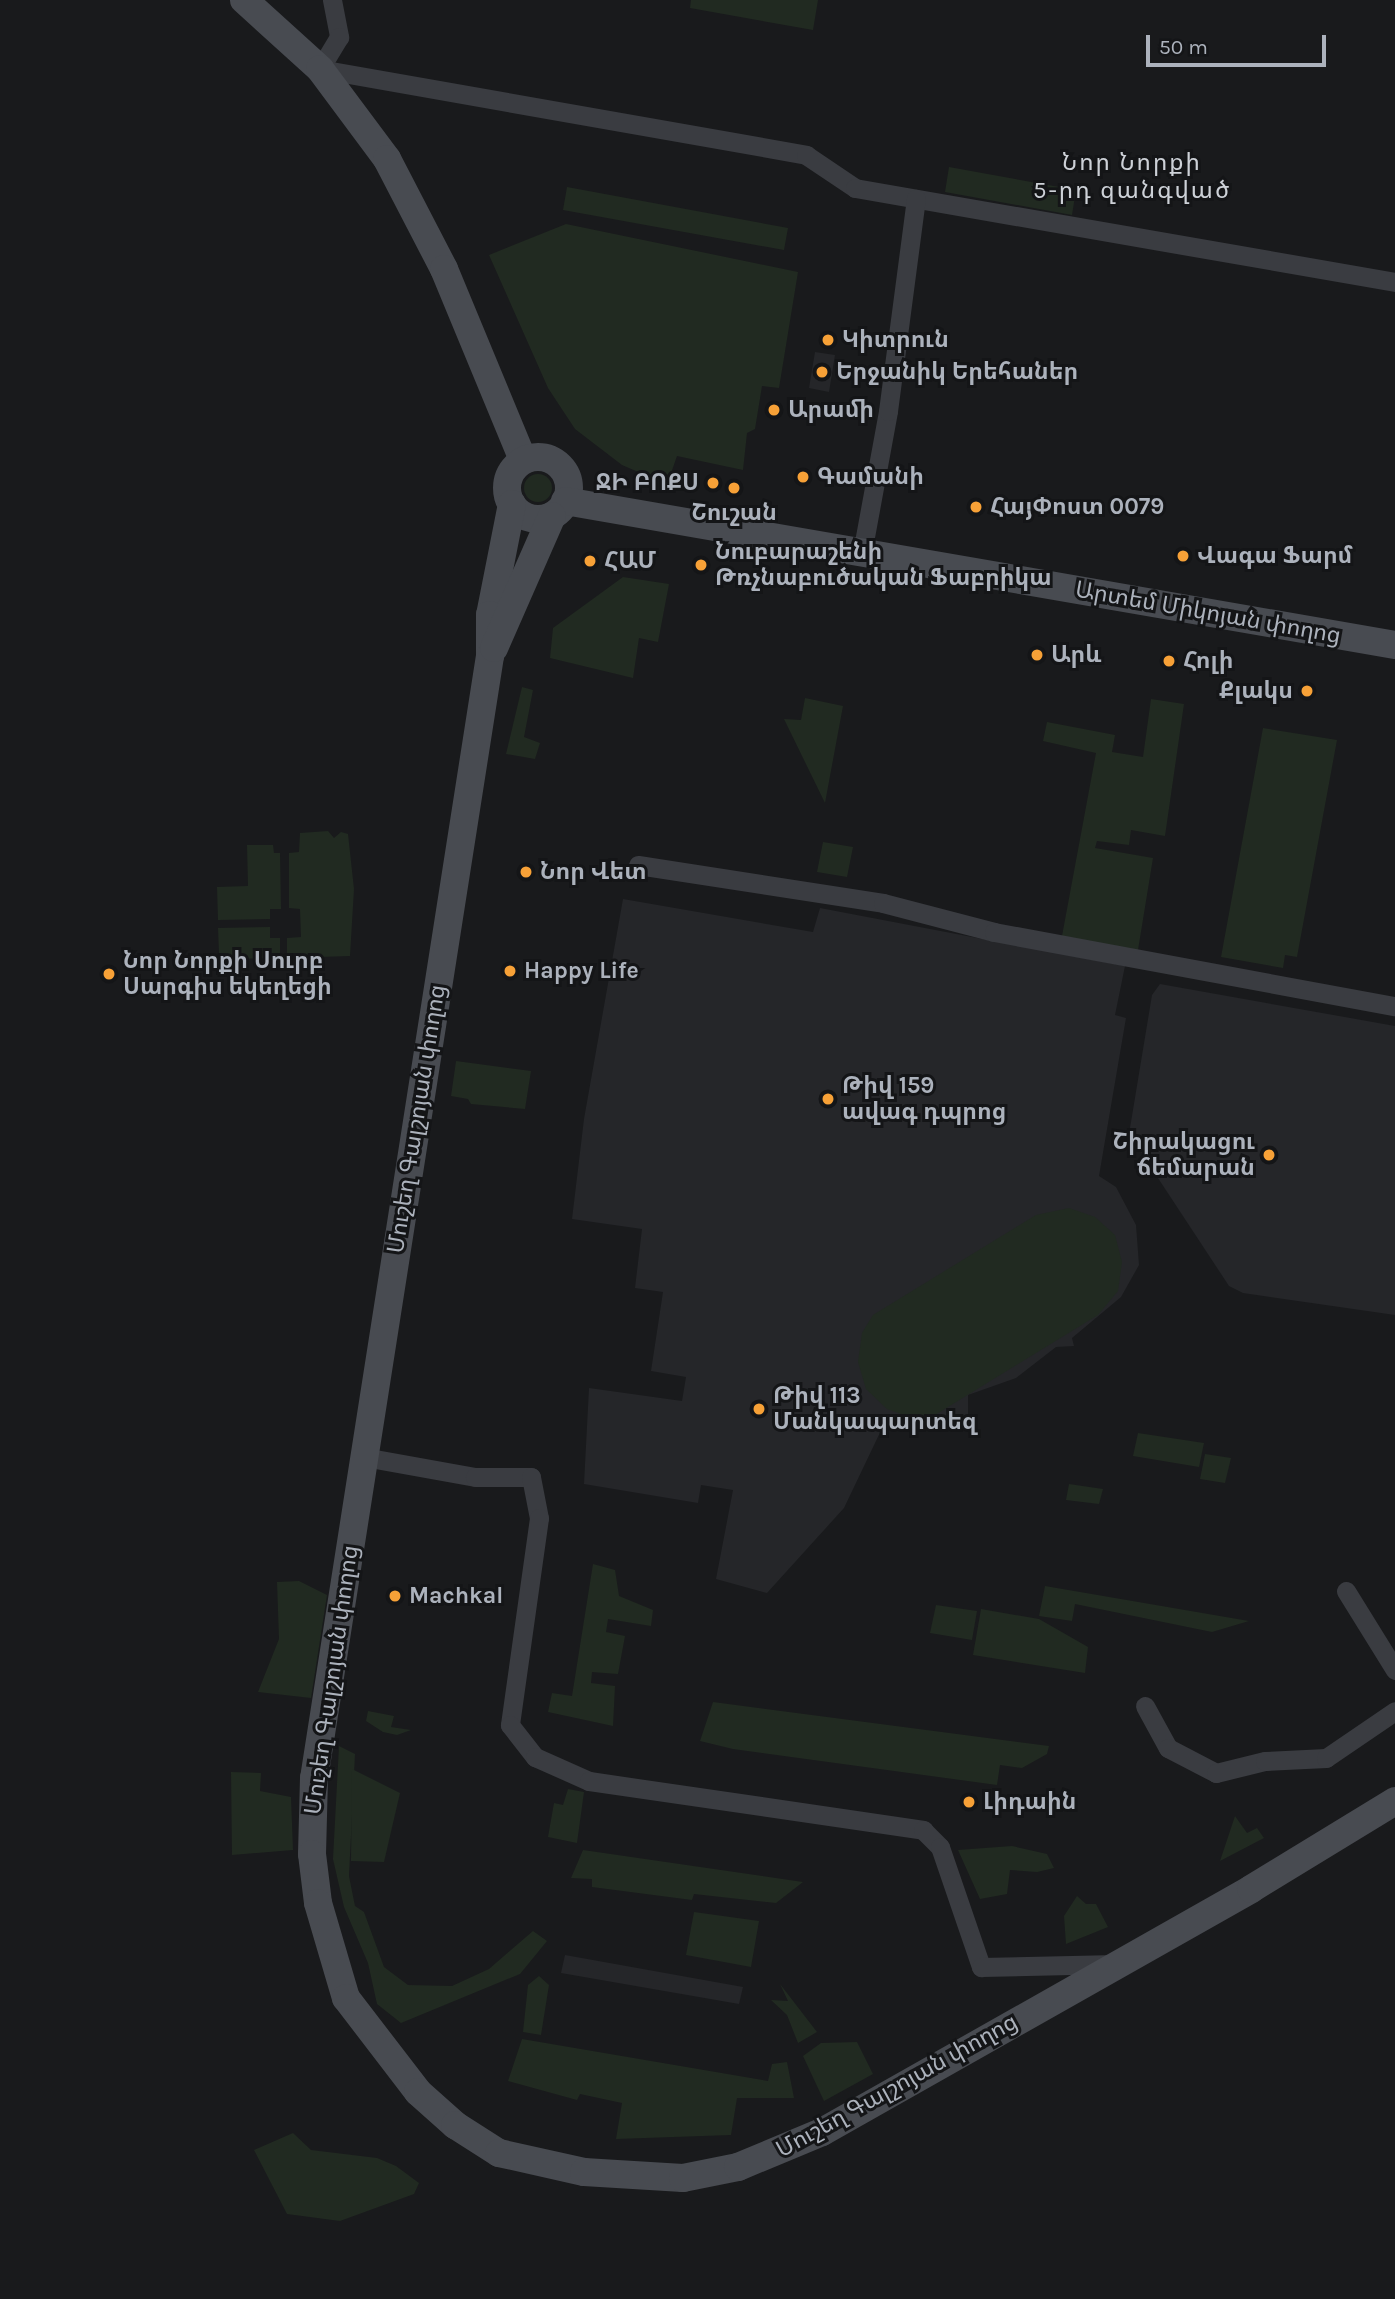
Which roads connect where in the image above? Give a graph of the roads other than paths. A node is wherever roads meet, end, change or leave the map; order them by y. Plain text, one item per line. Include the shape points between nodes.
1 (244, 0) edge
2 (332, 0) edge
3 (320, 69) junction
4 (916, 199) junction
5 (1395, 282) edge
6 (523, 460) junction
7 (512, 504) junction
8 (559, 509) junction
9 (862, 553) junction
10 (1395, 645) edge
11 (490, 656) junction
12 (638, 864) dead end
13 (1395, 1006) edge
14 (365, 1457) junction
15 (1346, 1591) dead end
16 (1395, 1670) edge
17 (1145, 1706) dead end
18 (1395, 1711) edge
19 (1395, 1801) edge
20 (1117, 1964) junction

1 - 3 street
2 - 3 street via 339,37
3 - 4 street via 806,155 855,188
3 - 6 street via 387,159 438,257
4 - 5 street
4 - 9 street via 888,411
6 - 7 street via 509,476
6 - 8 street via 543,458 561,467 567,477
7 - 8 street via 527,517
7 - 11 street, Մուշեղ Գալշոյան փողոց via 490,615
8 - 9 street, Արտեմ Միկոյան փողոց
8 - 11 street, Մուշեղ Գալշոյան փողոց
9 - 10 street, Արտեմ Միկոյան փողոց
11 - 14 street, Մուշեղ Գալշոյան փողոց
12 - 13 street via 883,903 995,932
14 - 20 street via 475,1477 531,1477 539,1518 510,1725 535,1757 589,1781 923,1830 940,1847 981,1967
14 - 20 street, Մուշեղ Գալշոյան փողոց via 314,1778 312,1854 318,1903 346,1998 418,2092 455,2125 499,2153 583,2172 683,2178 738,2167 822,2132
15 - 16 street
17 - 18 street via 1168,1748 1216,1773 1265,1761 1326,1758
19 - 20 street, Մուշեղ Գալշոյան փողոց

